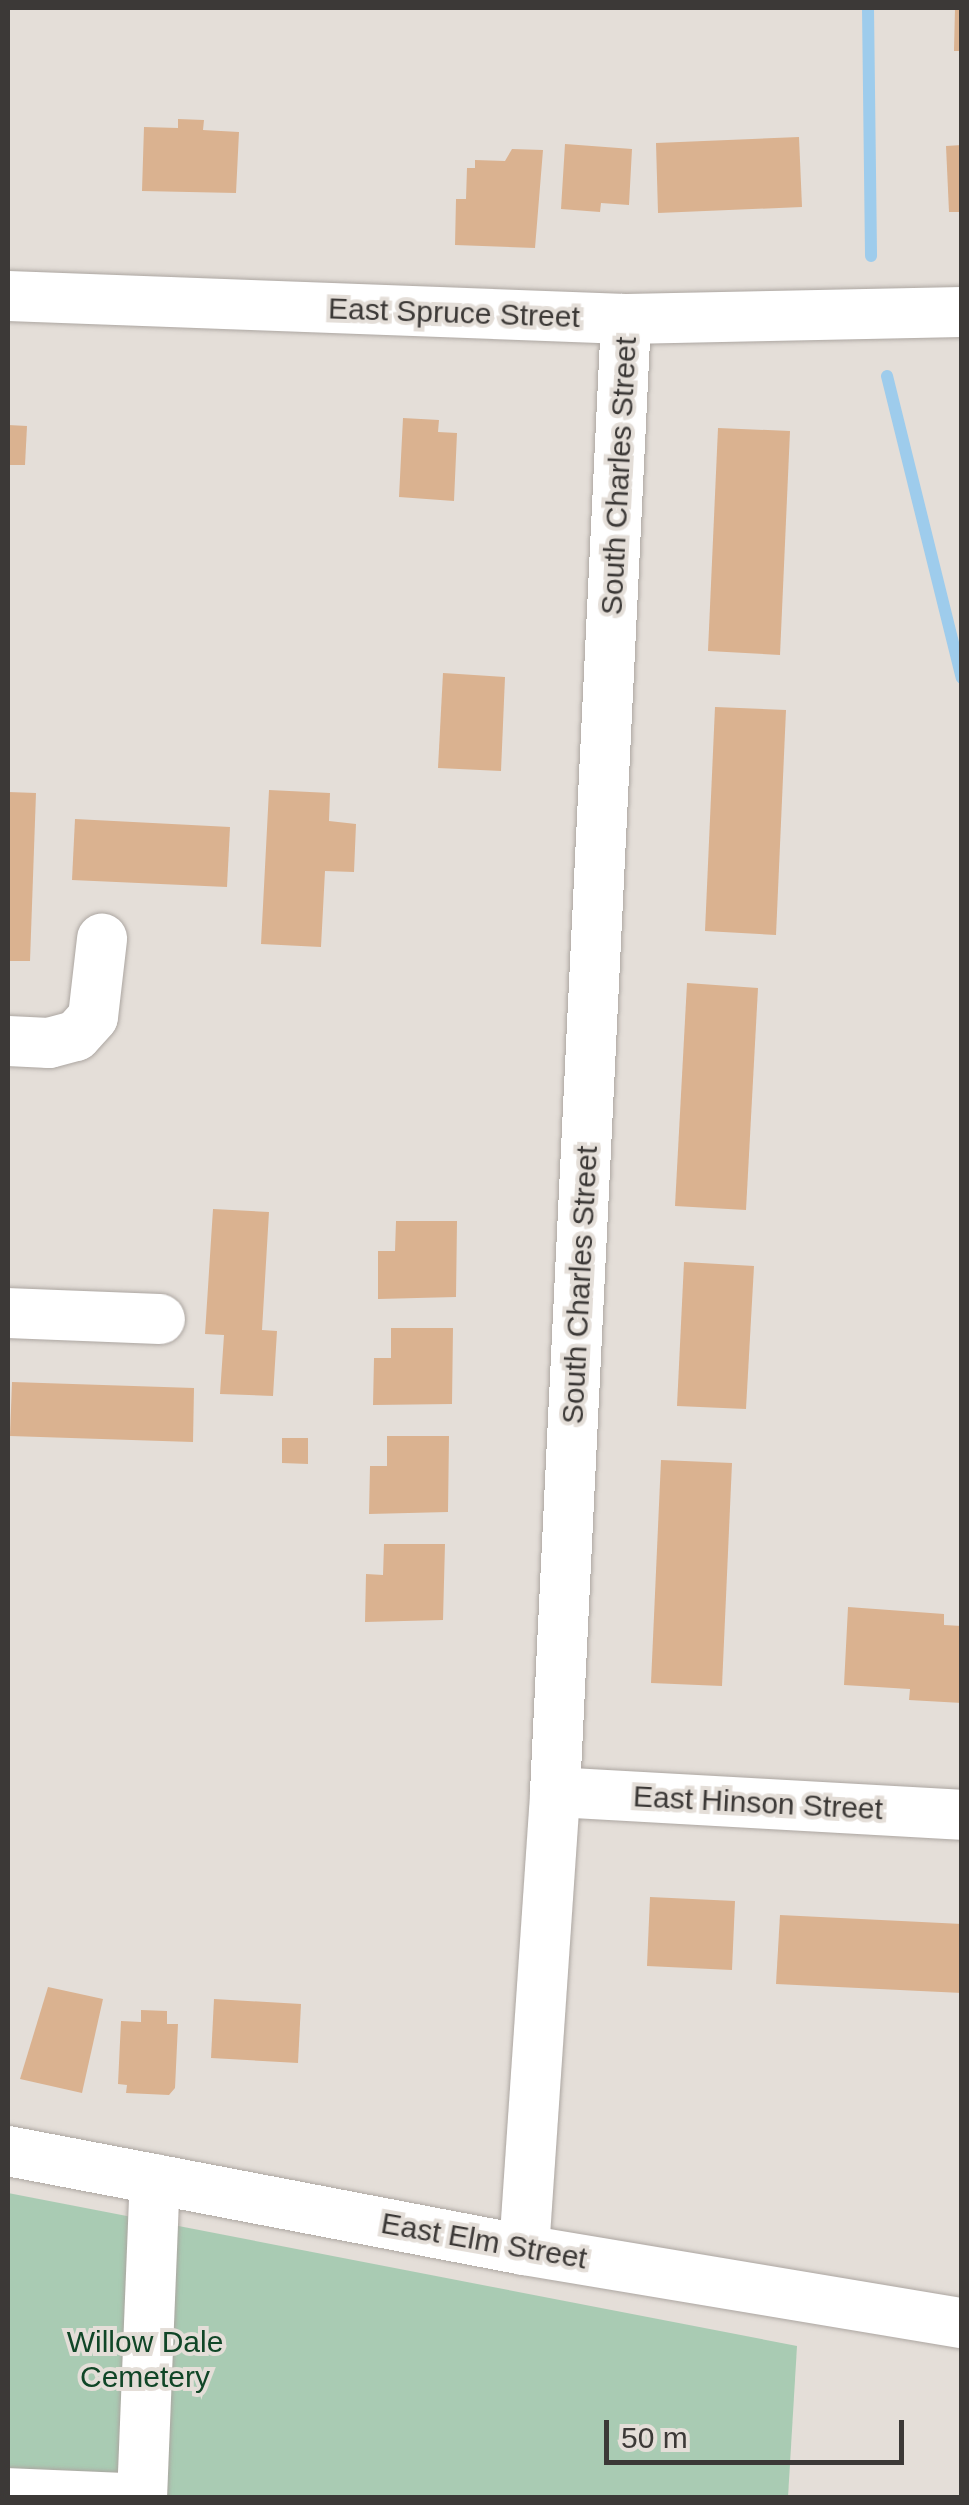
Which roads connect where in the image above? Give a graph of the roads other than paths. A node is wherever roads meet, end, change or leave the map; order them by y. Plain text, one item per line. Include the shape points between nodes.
1 (8, 296) edge
2 (962, 312) edge
3 (626, 319) junction
4 (102, 939) dead end
5 (8, 1041) edge
6 (8, 1313) edge
7 (160, 1319) dead end
8 (555, 1792) junction
9 (962, 1815) edge
10 (8, 2151) edge
11 (154, 2179) junction
12 (524, 2250) junction
13 (962, 2324) edge
14 (8, 2492) edge
15 (129, 2498) edge
16 (142, 2498) edge

1 - 3 street, East Spruce Street
2 - 3 street, East Spruce Street
3 - 8 street, South Charles Street
4 - 5 street via 92,1016 76,1036 49,1043
6 - 7 street
8 - 9 street, East Hinson Street
8 - 12 street, South Charles Street
10 - 11 street, East Elm Street
11 - 12 street, East Elm Street
11 - 16 street
12 - 13 street, East Elm Street
14 - 15 street

